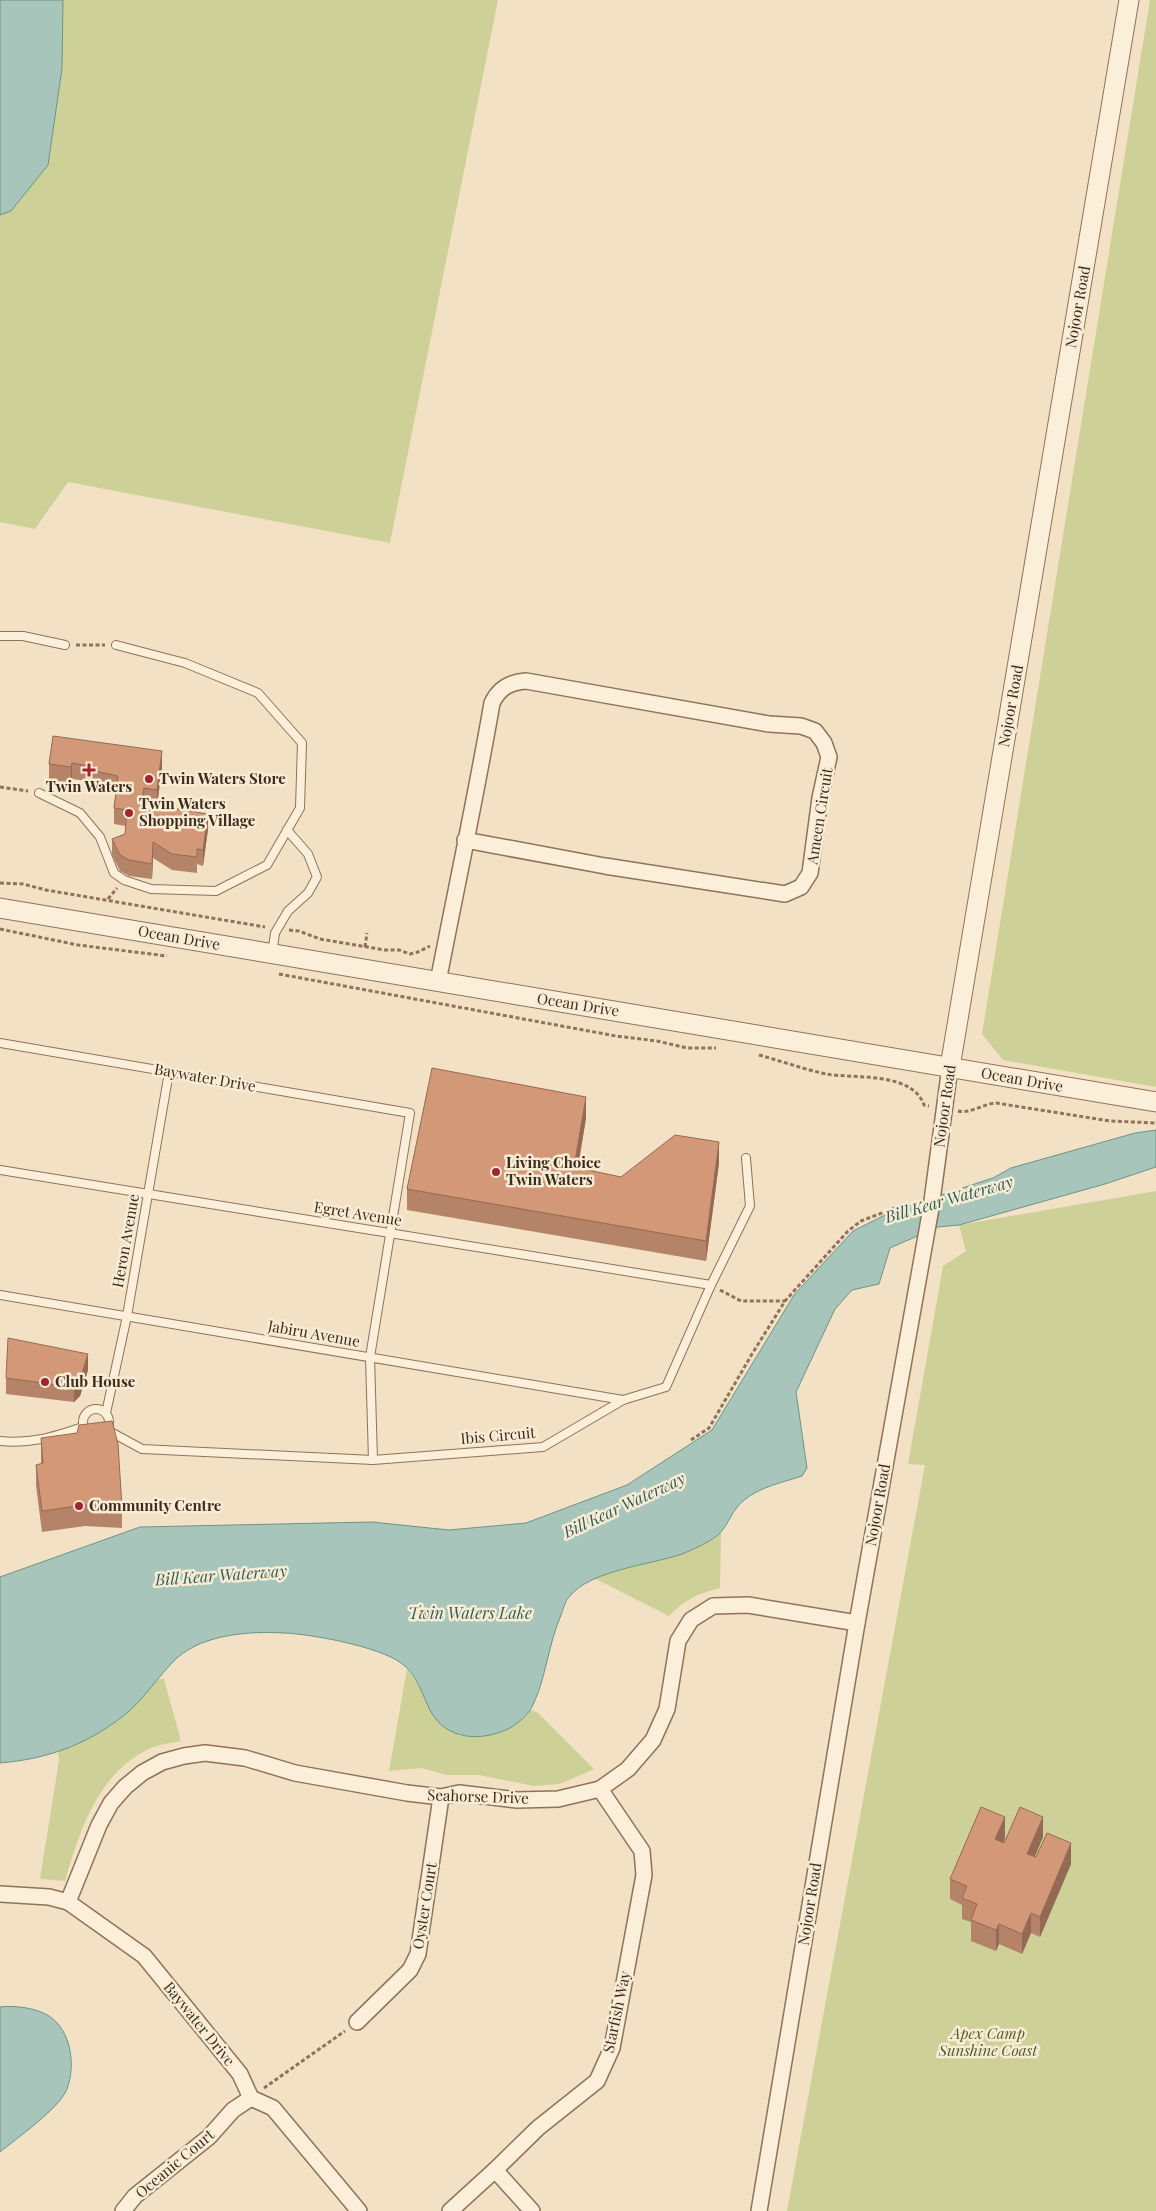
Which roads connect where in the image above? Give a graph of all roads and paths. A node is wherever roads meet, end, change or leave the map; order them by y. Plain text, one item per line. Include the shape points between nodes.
1 (1129, 0) edge
2 (0, 636) edge
3 (66, 645) joint
4 (116, 645) joint
5 (0, 787) edge
6 (39, 793) joint
7 (286, 830) junction
8 (465, 840) junction
9 (0, 883) edge
10 (0, 908) edge
11 (0, 929) edge
12 (278, 929) junction
13 (367, 933) dead end
14 (365, 947) junction
15 (445, 949) junction
16 (272, 954) junction
17 (172, 956) dead end
18 (273, 973) dead end
19 (438, 982) junction
20 (0, 1043) edge
21 (718, 1048) dead end
22 (751, 1053) dead end
23 (950, 1068) junction
24 (169, 1072) junction
25 (1156, 1102) edge
26 (944, 1108) junction
27 (1156, 1123) edge
28 (746, 1158) dead end
29 (0, 1170) edge
30 (148, 1194) junction
31 (908, 1203) dead end
32 (391, 1233) junction
33 (711, 1285) junction
34 (0, 1295) edge
35 (785, 1301) junction
36 (127, 1316) junction
37 (370, 1357) junction
38 (623, 1400) junction
39 (106, 1413) junction
40 (83, 1427) junction
41 (107, 1430) junction
42 (691, 1440) dead end
43 (0, 1441) edge
44 (374, 1460) junction
45 (857, 1623) junction
46 (600, 1789) junction
47 (441, 1797) junction
48 (0, 1894) edge
49 (68, 1902) junction
50 (357, 2022) joint
51 (250, 2098) junction
52 (495, 2170) junction
53 (123, 2211) edge
54 (359, 2211) edge
55 (450, 2211) edge
56 (532, 2211) edge
57 (759, 2211) edge

1 - 23 street, Nojoor Road
2 - 3 lane via 23,636
3 - 4 path
4 - 7 lane via 185,663 258,693 302,742 300,808
5 - 6 path
6 - 7 lane via 80,813 100,837 114,873 151,889 216,891 267,865
7 - 12 lane via 308,854 317,877
8 - 8 street, Ameen Circuit via 492,703 495,695 516,682 526,681 769,724 801,726 815,731 828,750 810,873 801,887 785,894
8 - 15 street, Ameen Circuit
9 - 12 path via 23,884
10 - 16 street, Ocean Drive
11 - 17 path via 78,945
12 - 14 path
12 - 16 lane
13 - 14 path
14 - 15 path via 410,954 428,945
15 - 19 street, Ameen Circuit
16 - 19 street, Ocean Drive
18 - 21 path via 687,1048
19 - 23 street, Ocean Drive
20 - 24 lane, Baywater Drive
22 - 26 path via 827,1074 904,1084 924,1105
23 - 25 street, Ocean Drive
23 - 26 street, Nojoor Road
24 - 30 lane, Heron Avenue
24 - 32 lane, Baywater Drive via 410,1114
26 - 27 path via 964,1113 996,1103 1110,1120
26 - 45 street, Nojoor Road via 931,1208
28 - 33 lane, Ibis Circuit via 750,1206
29 - 30 lane, Egret Avenue
30 - 32 lane, Egret Avenue
30 - 36 lane, Heron Avenue
31 - 35 path via 854,1226
32 - 33 lane, Egret Avenue
32 - 37 lane
33 - 35 path via 741,1301
33 - 38 lane, Ibis Circuit via 666,1386
34 - 36 lane, Jabiru Avenue
35 - 42 path via 709,1428
36 - 37 lane, Jabiru Avenue
36 - 39 lane, Heron Avenue
37 - 38 lane, Jabiru Avenue
37 - 44 lane
38 - 44 lane, Ibis Circuit via 543,1447
39 - 40 lane via 89,1410 83,1417
39 - 41 lane via 109,1420
40 - 41 lane via 94,1435
40 - 43 lane via 42,1440
41 - 44 lane, Ibis Circuit via 142,1449
45 - 46 street, Seahorse Drive via 748,1605 714,1606 691,1620 678,1641 667,1709 653,1740 628,1769
45 - 57 street, Nojoor Road
46 - 47 street, Seahorse Drive via 558,1799 517,1800 459,1793
46 - 52 street, Starfish Way via 642,1851 644,1875 612,2048 597,2081 538,2128
47 - 49 street, Seahorse Drive via 295,1773 245,1758 205,1753 162,1762 124,1787 111,1803
47 - 50 street, Oyster Court via 418,1954 410,1970
48 - 49 street, Baywater Drive via 49,1897
49 - 51 street, Baywater Drive via 144,1956 240,2074
50 - 51 path
51 - 53 street, Oceanic Court via 233,2110 210,2136 135,2196
51 - 54 street via 273,2108
52 - 55 street, Starfish Way
52 - 56 street

